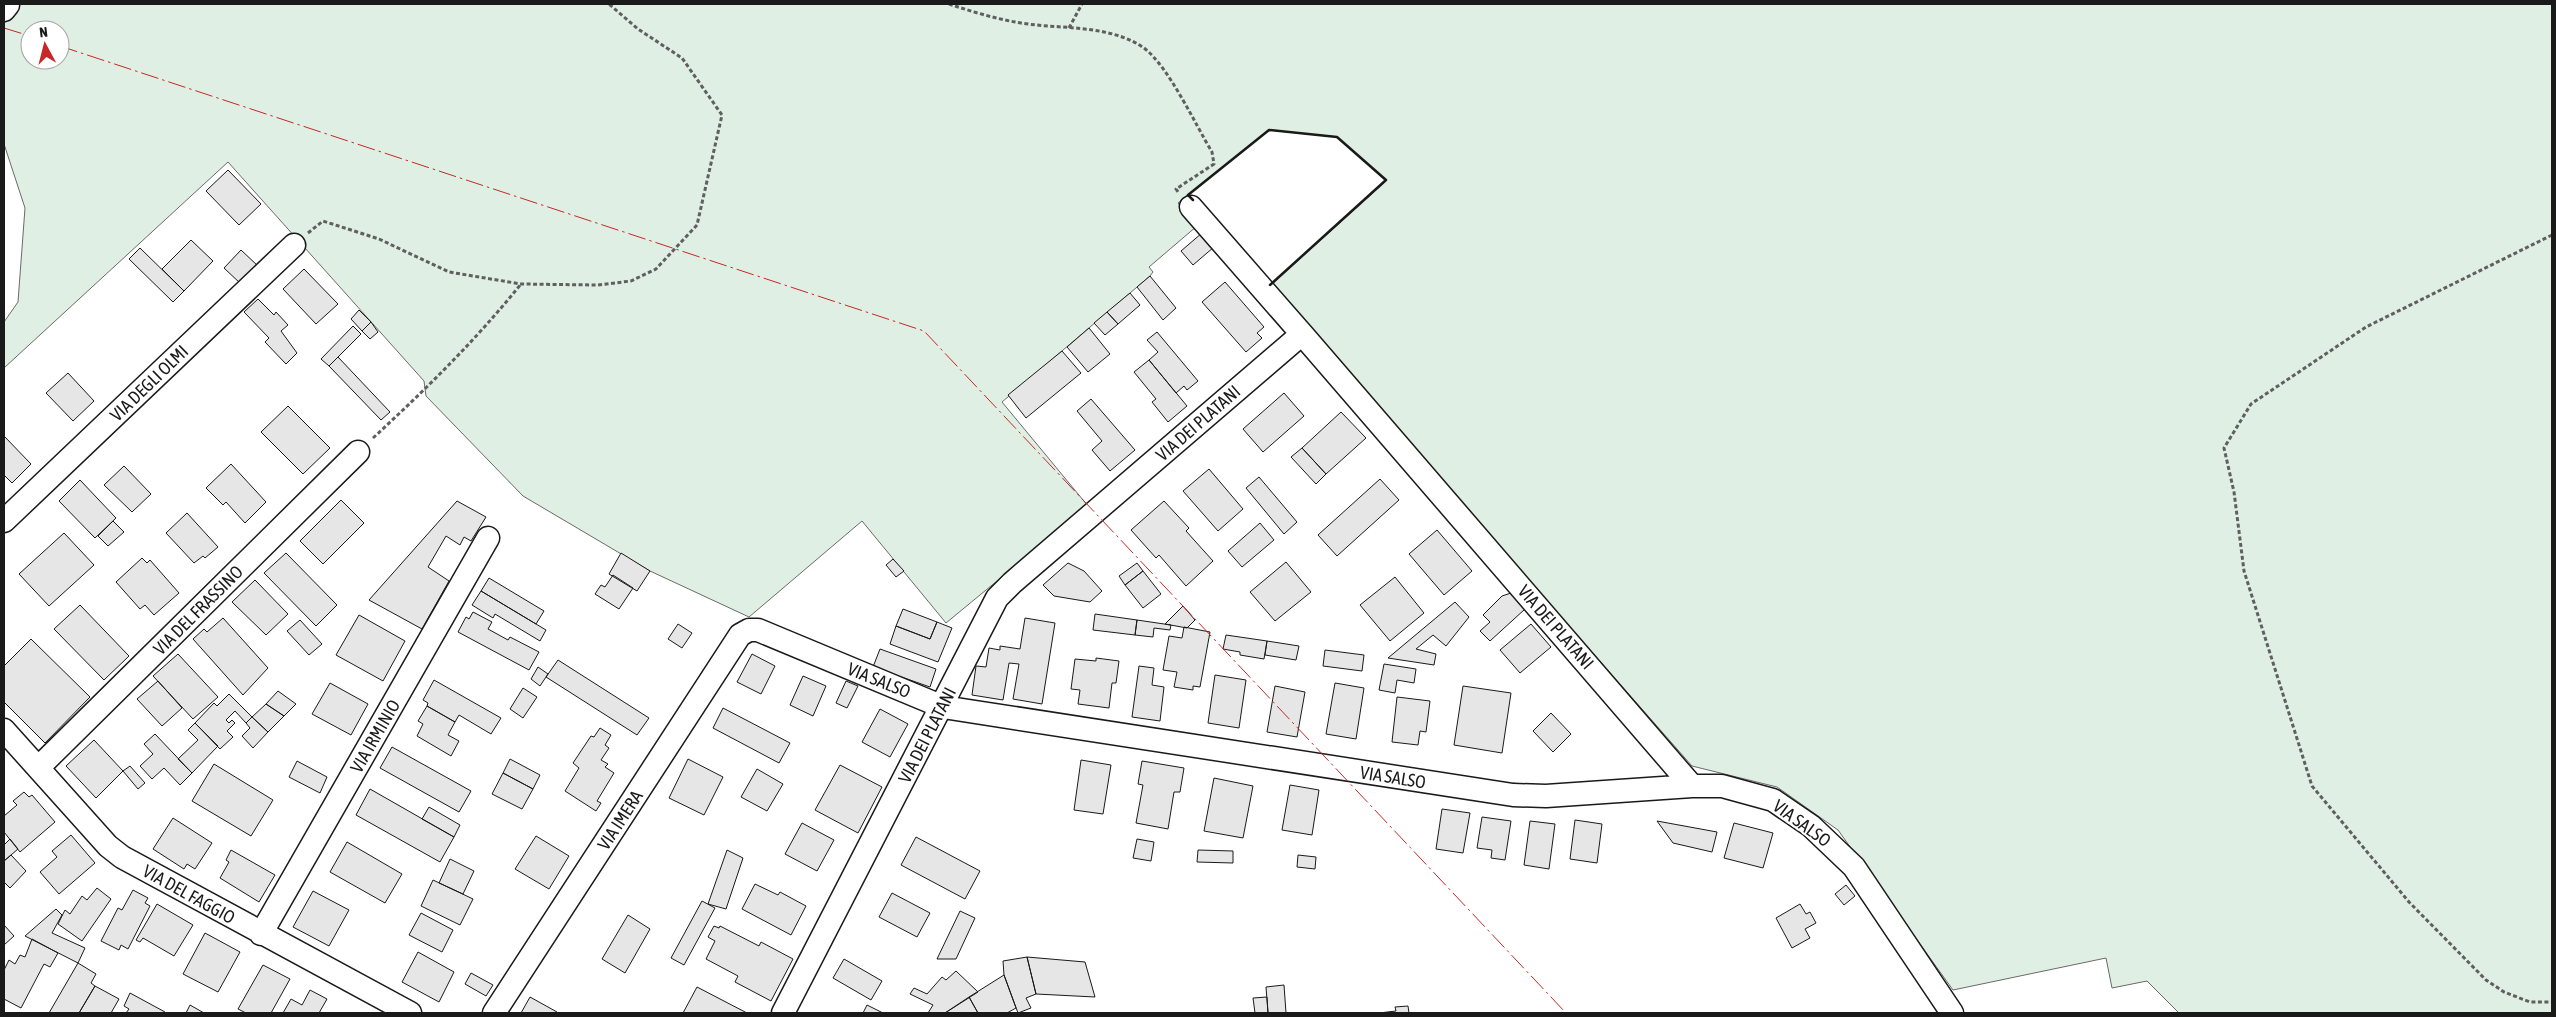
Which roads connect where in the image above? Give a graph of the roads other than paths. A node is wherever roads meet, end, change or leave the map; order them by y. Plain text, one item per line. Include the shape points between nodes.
1 (1191, 207) road end
2 (294, 245) road end
3 (1302, 334) junction
4 (358, 452) road end
5 (4, 521) edge
6 (488, 538) dead end
7 (749, 630) joint
8 (943, 707) junction
9 (4, 730) edge
10 (38, 768) junction
11 (1692, 786) junction
12 (261, 934) junction
13 (410, 1013) edge
14 (494, 1013) edge
15 (783, 1013) edge
16 (1952, 1013) edge

1 - 3 street
2 - 5 street, VIA DEGLI OLMI
3 - 8 street, VIA DEI PLATANI via 1012,583 998,598 981,627
3 - 11 street, VIA DEI PLATANI
4 - 10 street, VIA DEL FRASSINO
6 - 12 street, VIA IRMINIO
7 - 8 street, VIA SALSO via 758,630
7 - 14 street, VIA IMERA via 740,635
8 - 11 street, VIA SALSO via 1513,795 1571,795
8 - 15 street, VIA DEI PLATANI
9 - 10 street, VIA DEL FAGGIO
10 - 12 street, VIA DEL FAGGIO via 108,846 122,857
11 - 16 street, VIA SALSO via 1722,786 1772,800 1837,848 1854,867
12 - 13 street, VIA DEL FAGGIO

